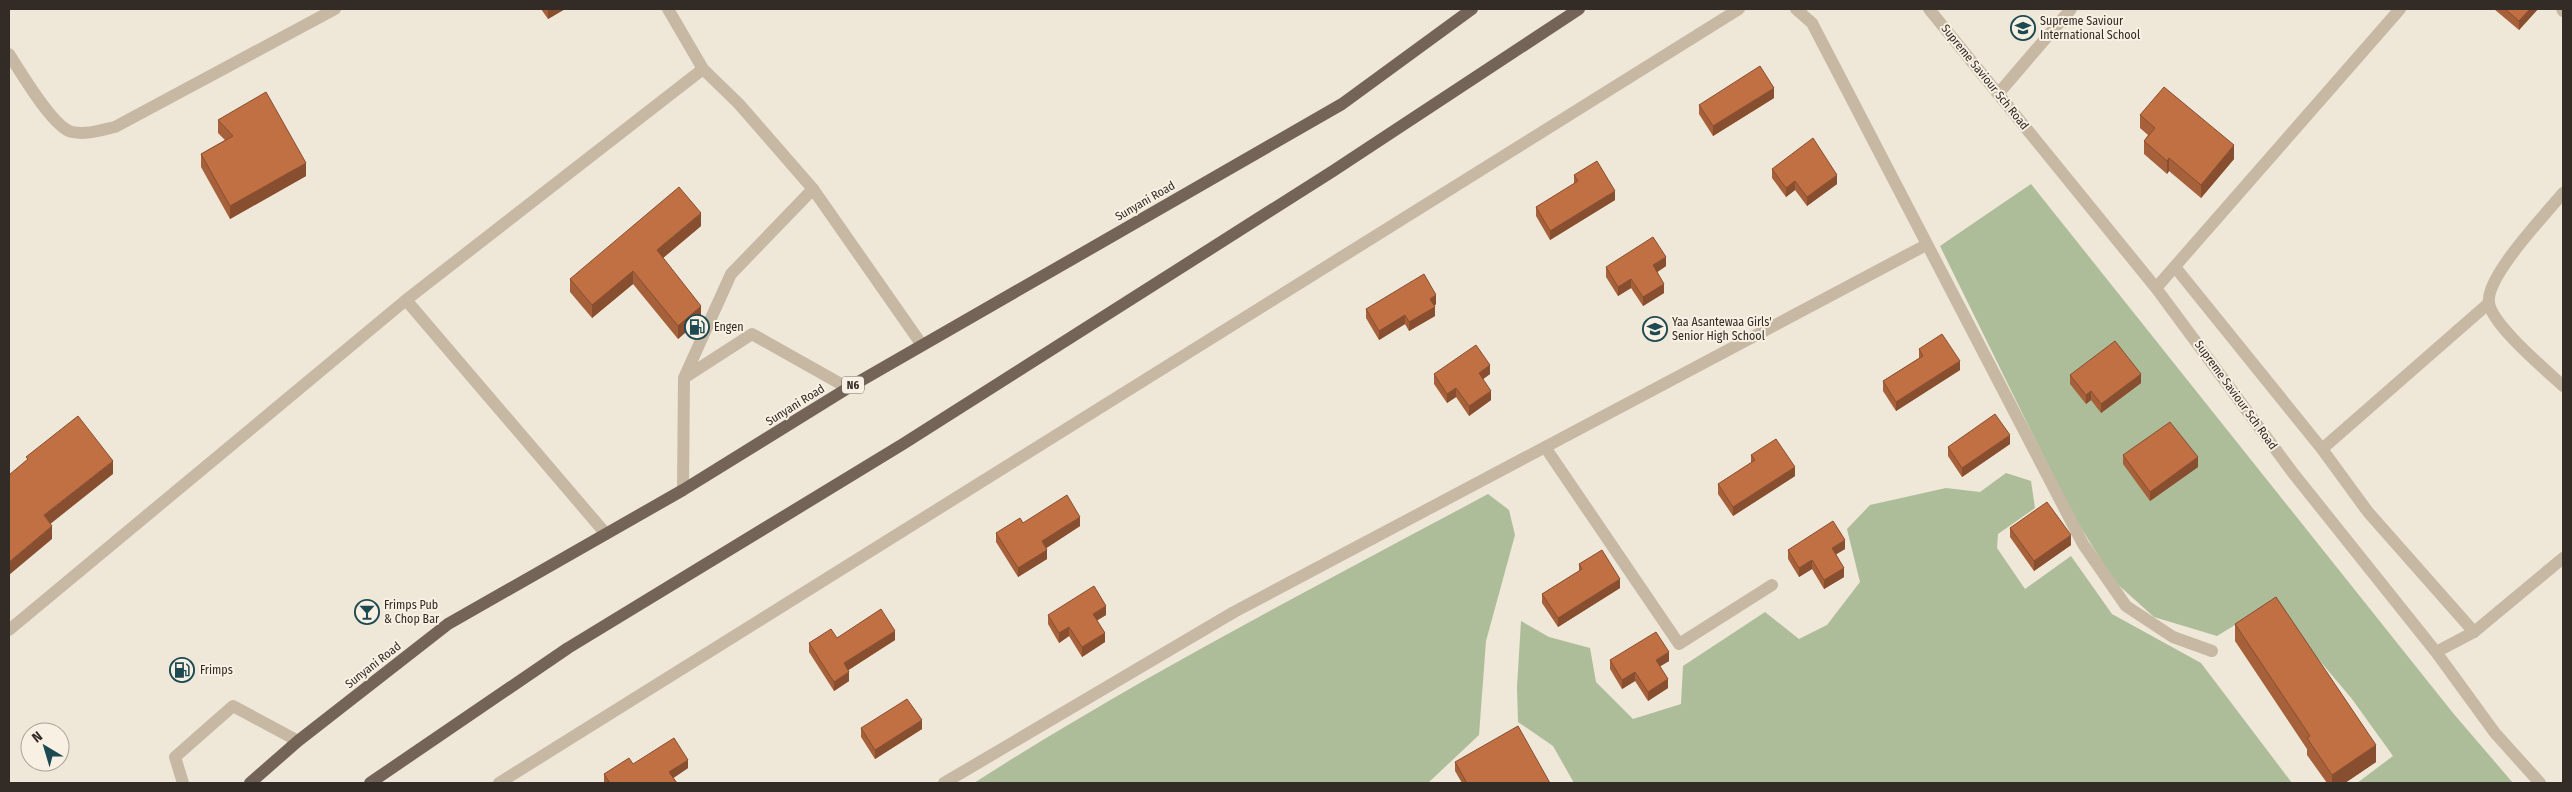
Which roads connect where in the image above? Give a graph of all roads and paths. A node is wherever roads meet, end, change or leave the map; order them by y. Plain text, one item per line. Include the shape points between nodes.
1 (335, 9) edge
2 (668, 9) edge
3 (1472, 9) edge
4 (1579, 9) edge
5 (1739, 9) edge
6 (1796, 9) edge
7 (1929, 9) edge
8 (2071, 9) edge
9 (2400, 9) edge
10 (9, 54) edge
11 (703, 69) junction
12 (1998, 94) junction
13 (813, 189) junction
14 (2563, 193) edge
15 (1926, 246) junction
16 (2175, 267) junction
17 (2156, 288) junction
18 (406, 300) junction
19 (2489, 303) junction
20 (922, 346) junction
21 (684, 378) junction
22 (2563, 386) edge
23 (848, 388) junction
24 (1545, 447) junction
25 (2322, 449) junction
26 (683, 490) junction
27 (606, 534) junction
28 (2563, 558) edge
29 (1772, 586) dead end
30 (9, 630) edge
31 (2474, 632) junction
32 (2212, 651) dead end
33 (2436, 652) junction
34 (298, 741) junction
35 (183, 783) edge
36 (250, 783) edge
37 (370, 783) edge
38 (499, 783) edge
39 (944, 783) edge
40 (2540, 783) edge

1 - 10 street via 115,127 91,133 70,132 52,116
2 - 11 street
3 - 20 main road, Sunyani Road / N6 via 1342,104
4 - 37 main road via 1333,171 903,444 568,648
5 - 38 street
6 - 15 street via 1812,23
7 - 12 street, Supreme Saviour Sch Road
8 - 12 street
9 - 16 street
11 - 13 street via 739,104
11 - 18 street
12 - 17 street, Supreme Saviour Sch Road
13 - 20 street
13 - 21 street via 731,274
14 - 19 street via 2497,274
15 - 24 street
15 - 32 street via 2083,544 2126,606 2173,637
16 - 17 street
16 - 25 street
17 - 33 street, Supreme Saviour Sch Road via 2293,473
18 - 27 street
18 - 30 street
19 - 22 street via 2493,314 2508,333
19 - 25 street
20 - 23 main road, Sunyani Road / N6
21 - 23 street via 752,334
21 - 26 street
23 - 26 main road, Sunyani Road / N6
24 - 29 street via 1679,644
24 - 39 street via 1234,612
25 - 31 street via 2368,512
26 - 27 main road, Sunyani Road / N6
27 - 34 main road, Sunyani Road / N6 via 448,624
28 - 31 street
31 - 33 street
33 - 40 street, Supreme Saviour Sch Road via 2495,733
34 - 35 street via 234,706 175,756
34 - 36 main road, Sunyani Road / N6

